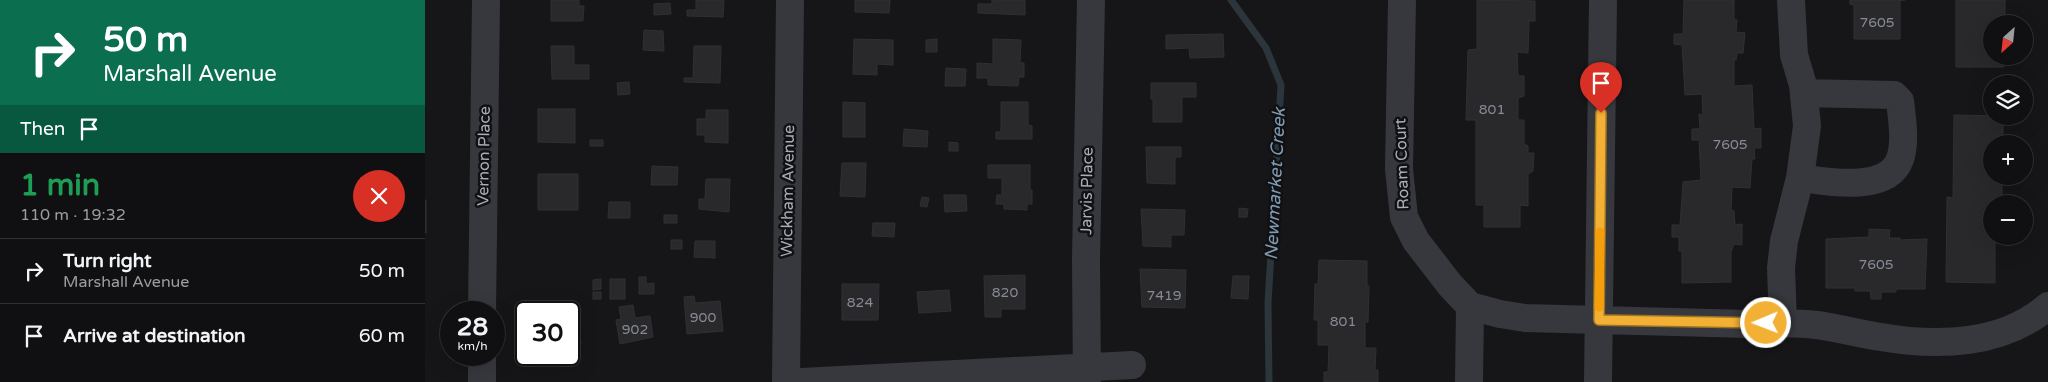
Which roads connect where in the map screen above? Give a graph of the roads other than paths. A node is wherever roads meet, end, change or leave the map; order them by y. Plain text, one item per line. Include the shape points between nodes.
1 (486, 0) edge
2 (790, 0) edge
3 (1091, 0) edge
4 (1402, 0) edge
5 (1603, 0) edge
6 (1791, 0) edge
7 (1804, 93) junction
8 (1800, 178) junction
9 (482, 301) edge
10 (1470, 306) junction
11 (2044, 317) edge
12 (1599, 320) junction
13 (1783, 323) junction
14 (1132, 365) dead end
15 (482, 366) edge
16 (1087, 374) edge
17 (482, 382) edge
18 (786, 382) edge
19 (801, 382) edge
20 (1469, 382) edge
21 (1598, 382) edge

1 - 9 street, Vernon Place
2 - 18 street, Wickham Avenue
3 - 16 street, Jarvis Place
4 - 10 street, Roam Court via 1399,169 1404,217 1427,256
5 - 12 street
6 - 7 street via 1794,56
7 - 8 street via 1807,126
7 - 8 street via 1894,95 1900,101 1902,150 1891,172 1879,180 1855,182
8 - 13 street via 1784,241 1781,268
10 - 12 street via 1525,318
10 - 20 street
11 - 13 street via 1997,335 1948,342 1907,341 1817,325
12 - 13 street
12 - 21 street
14 - 16 street
15 - 17 street
16 - 19 street

